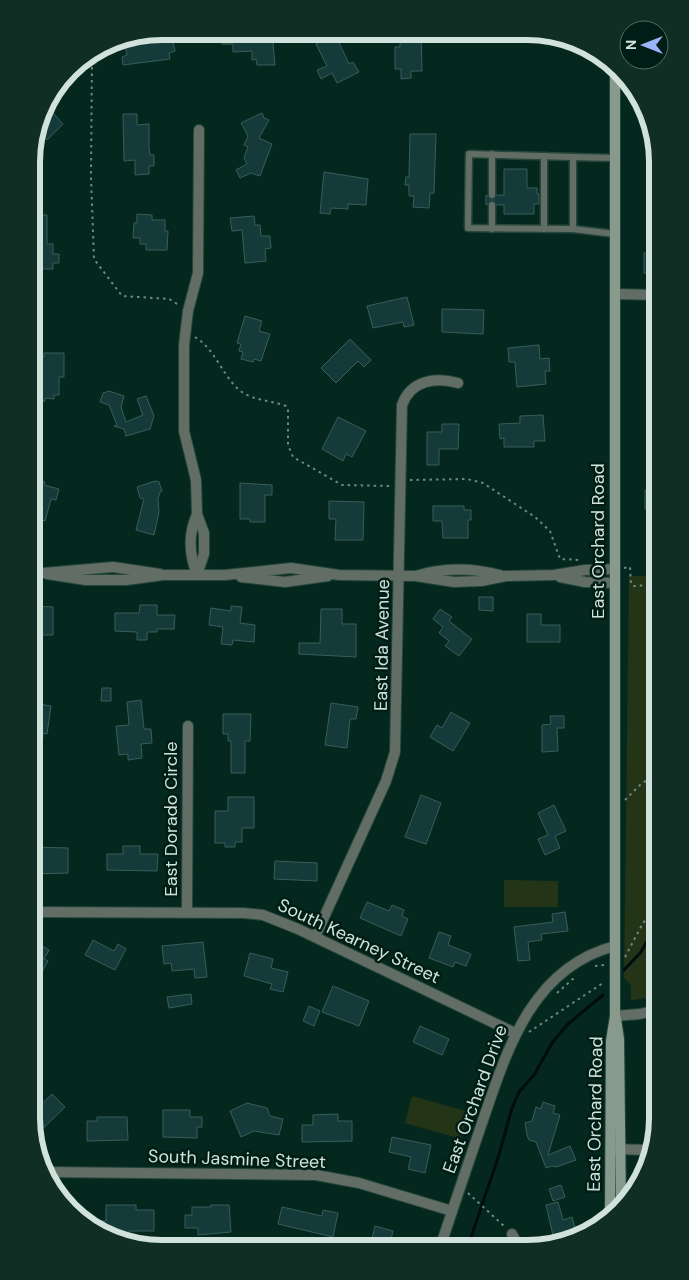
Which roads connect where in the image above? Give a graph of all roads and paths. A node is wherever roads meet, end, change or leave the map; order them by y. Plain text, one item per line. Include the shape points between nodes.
1 (615, 77) edge
2 (199, 130) dead end
3 (492, 154) junction
4 (544, 156) junction
5 (573, 157) junction
6 (615, 158) junction
7 (492, 195) dead end
8 (492, 205) dead end
9 (492, 229) junction
10 (544, 229) junction
11 (573, 230) junction
12 (615, 234) junction
13 (615, 294) junction
14 (649, 294) edge
15 (458, 383) dead end
16 (399, 480) junction
17 (586, 560) dead end
18 (615, 569) junction
19 (40, 574) edge
20 (197, 575) junction
21 (399, 575) junction
22 (554, 576) junction
23 (615, 583) junction
24 (649, 585) edge
25 (188, 726) dead end
26 (649, 779) edge
27 (615, 805) junction
28 (40, 912) edge
29 (188, 912) junction
30 (649, 914) edge
31 (315, 937) junction
32 (615, 946) junction
33 (624, 959) dead end
34 (604, 965) dead end
35 (589, 967) dead end
36 (578, 975) dead end
37 (603, 983) dead end
38 (554, 996) dead end
39 (649, 1012) edge
40 (615, 1016) junction
41 (533, 1022) dead end
42 (519, 1034) junction
43 (615, 1149) junction
44 (645, 1150) edge
45 (53, 1172) edge
46 (620, 1196) edge
47 (473, 1198) dead end
48 (611, 1206) edge
49 (452, 1210) junction
50 (497, 1218) dead end
51 (512, 1234) dead end
52 (443, 1240) edge
53 (515, 1240) edge

1 - 6 main road, East Orchard Road
2 - 20 street via 198,272 188,314 184,354 184,431 204,533 203,559
3 - 4 lane
3 - 7 lane
3 - 9 lane via 469,154 468,228
4 - 5 lane
4 - 10 lane
5 - 6 lane
5 - 11 lane
6 - 12 main road, East Orchard Road
8 - 9 lane
9 - 10 lane
10 - 11 lane
11 - 12 lane
12 - 13 main road, East Orchard Road
13 - 14 street
13 - 18 main road, East Orchard Road
15 - 16 street, East Ida Avenue via 444,379 429,380 412,389 404,399 400,423
16 - 17 path via 466,479 483,483 535,517 550,531 560,559
16 - 21 street, East Ida Avenue
18 - 22 street
18 - 23 main road, East Orchard Road
18 - 24 path via 630,567 631,584
19 - 20 street via 113,567
20 - 21 street via 285,582 339,575
21 - 22 street via 416,576 455,569 506,576
21 - 31 street, East Ida Avenue via 397,727 393,761
22 - 23 street
23 - 27 main road, East Orchard Road
25 - 29 street, East Dorado Circle
26 - 27 path
27 - 32 main road, East Orchard Road
28 - 29 street, South Kearney Street
29 - 31 street, South Kearney Street via 258,914
30 - 33 path
31 - 42 street, South Kearney Street
32 - 40 main road, East Orchard Road
32 - 42 street, East Orchard Drive via 585,957 567,970 534,1002
34 - 35 path
36 - 38 path
37 - 42 path
39 - 40 street
40 - 43 main road, East Orchard Road via 611,1041
41 - 42 path
42 - 49 street, East Orchard Drive via 501,1065
43 - 44 street
43 - 46 main road, East Orchard Road
43 - 48 main road, East Orchard Road
45 - 49 street, South Jasmine Street via 316,1174
47 - 50 path
49 - 52 street, East Orchard Drive
51 - 53 street

